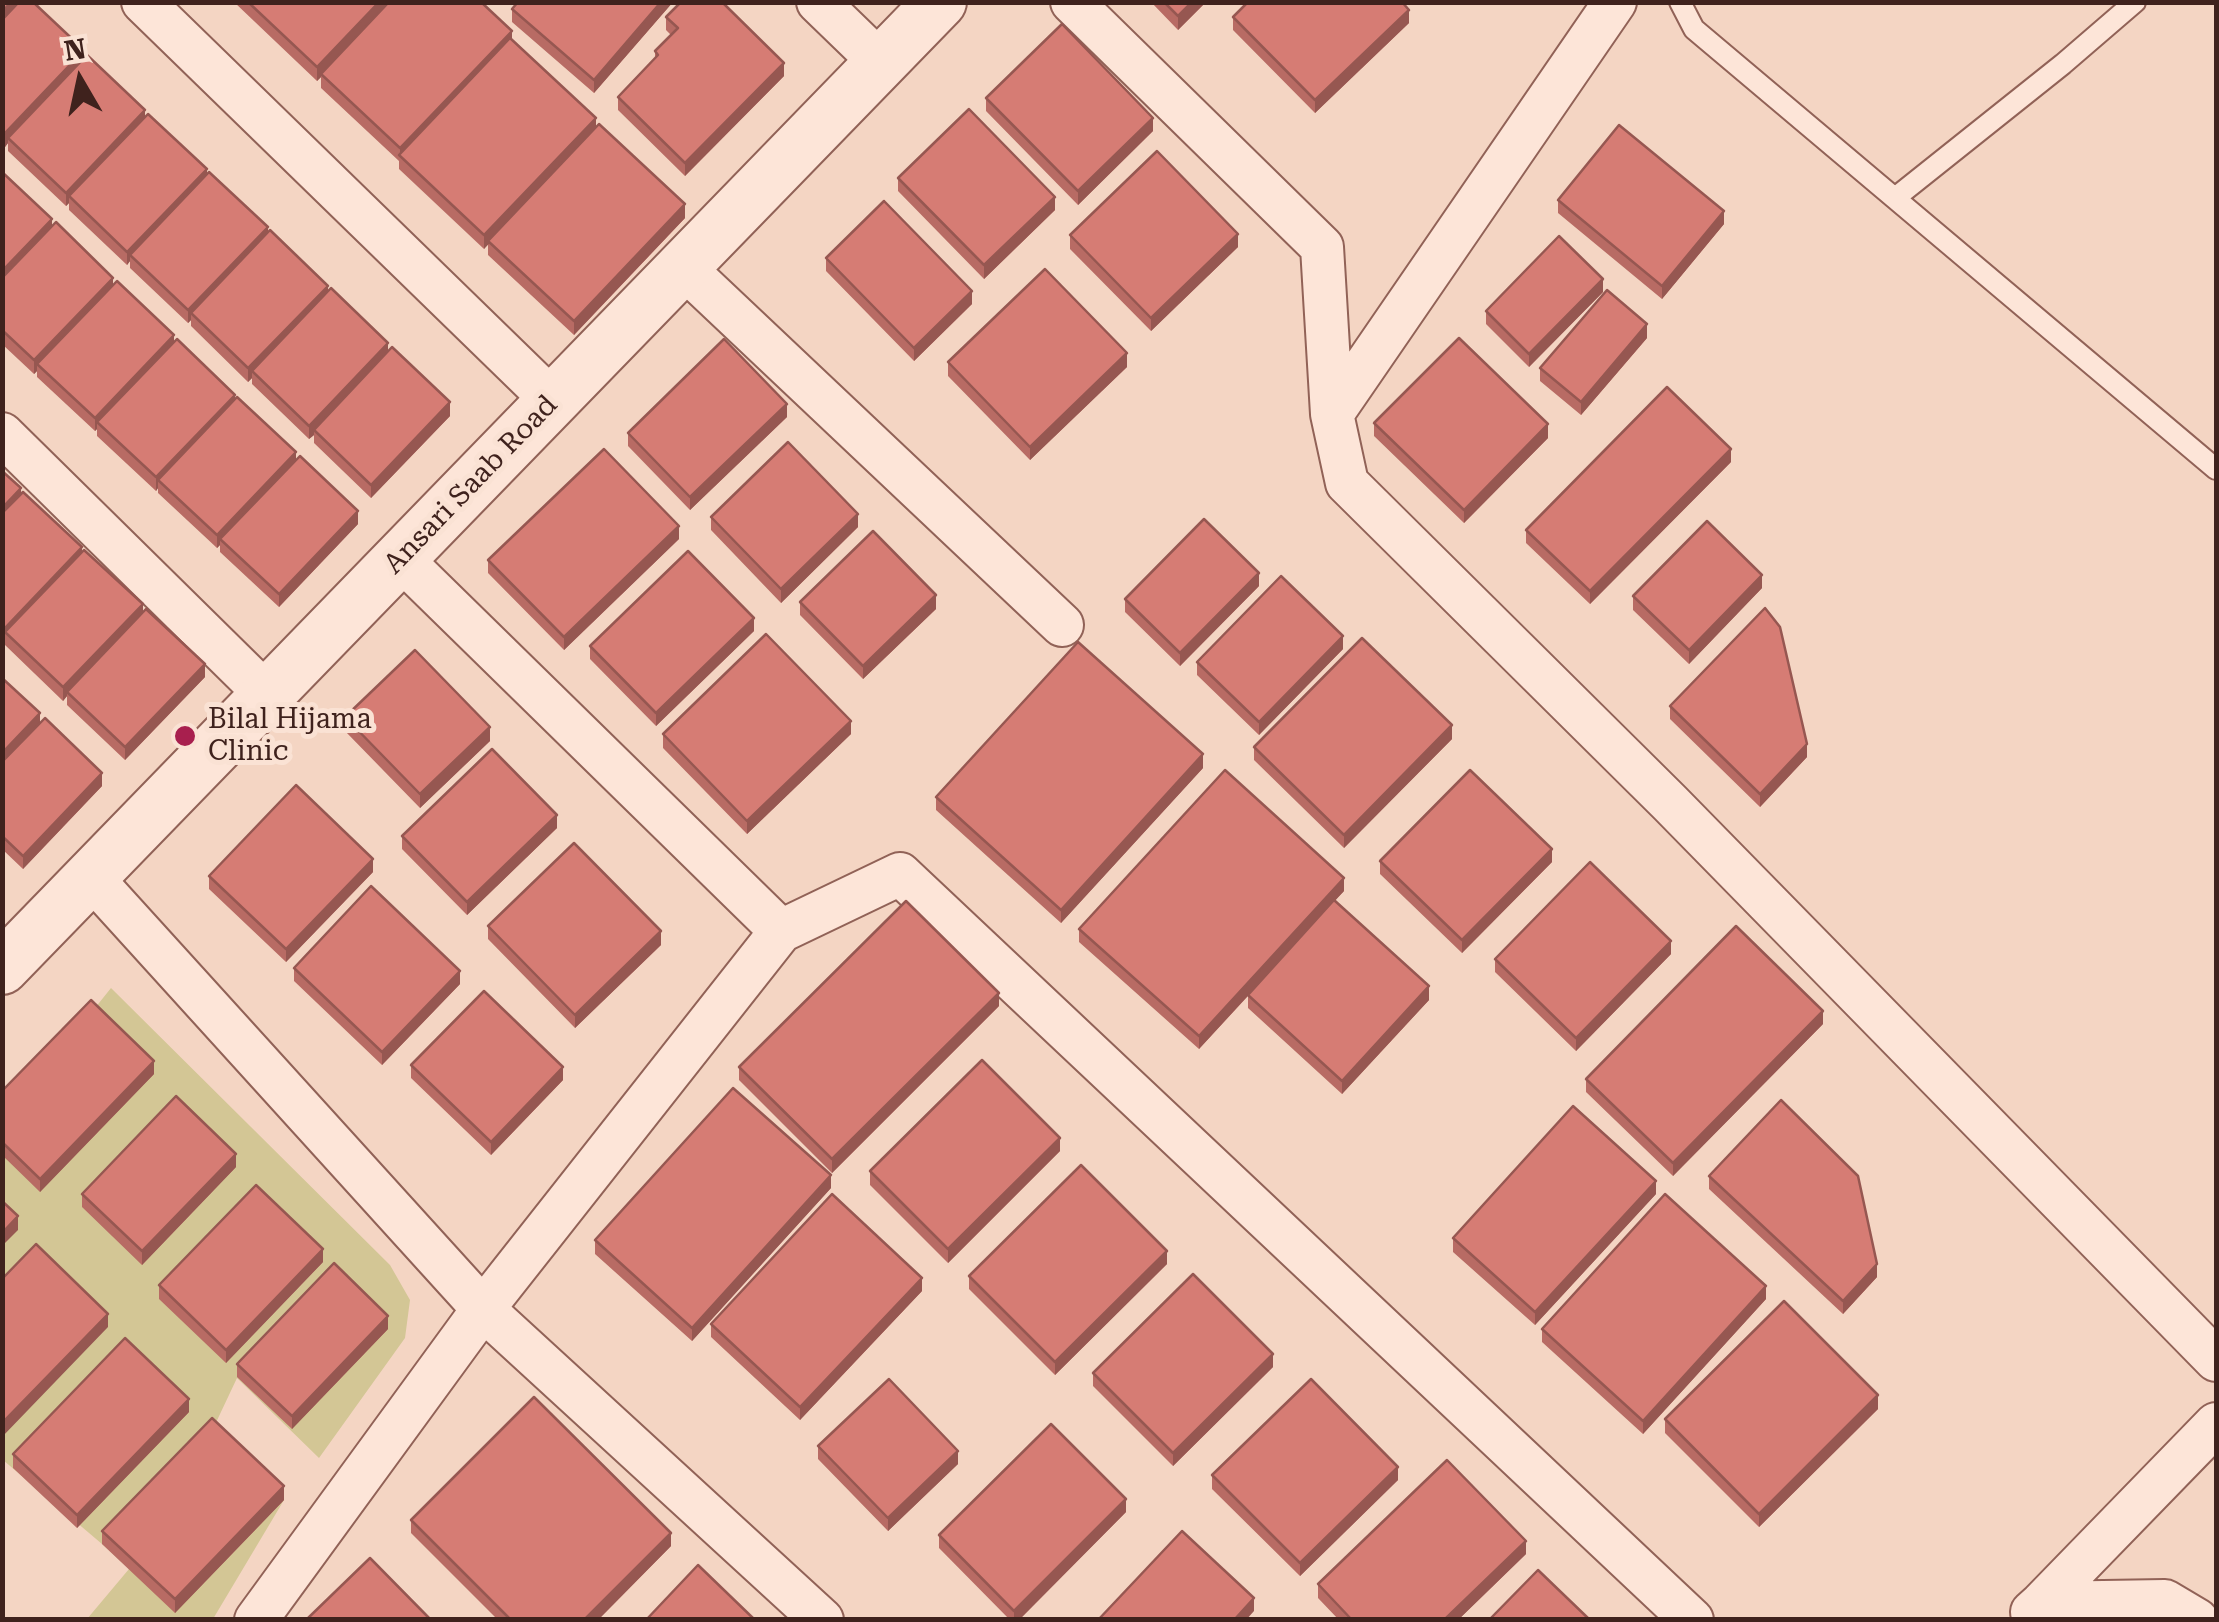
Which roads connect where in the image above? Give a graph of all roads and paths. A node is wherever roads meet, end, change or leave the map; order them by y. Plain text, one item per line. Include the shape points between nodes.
1 (144, 2) edge
2 (818, 2) edge
3 (940, 2) edge
4 (1072, 2) edge
5 (1616, 2) edge
6 (1680, 2) edge
7 (2135, 2) edge
8 (881, 63) junction
9 (1895, 198) junction
10 (683, 267) junction
11 (553, 401) junction
12 (1332, 414) junction
13 (2, 434) edge
14 (2216, 469) edge
15 (400, 558) junction
16 (1062, 624) dead end
17 (268, 695) junction
18 (90, 876) junction
19 (781, 931) junction
20 (6, 956) edge
21 (483, 1310) junction
22 (2216, 1360) edge
23 (2216, 1424) edge
24 (2033, 1611) edge
25 (256, 1620) edge
26 (822, 1620) edge
27 (1692, 1620) edge
28 (2197, 1620) edge

1 - 11 street
2 - 8 street
3 - 8 street, Ansari Saab Road
4 - 12 street via 1322,247
5 - 12 street
6 - 9 lane via 1694,29
7 - 9 lane
8 - 10 street, Ansari Saab Road
9 - 14 lane
10 - 11 street, Ansari Saab Road
10 - 16 street
11 - 15 street, Ansari Saab Road
12 - 22 street via 1347,483
13 - 17 street
15 - 17 street, Ansari Saab Road
15 - 19 street
17 - 18 street, Ansari Saab Road
18 - 20 street, Ansari Saab Road
18 - 21 street
19 - 21 street
19 - 27 street via 900,874
21 - 25 street
21 - 26 street
23 - 24 street
24 - 28 street via 2166,1601

